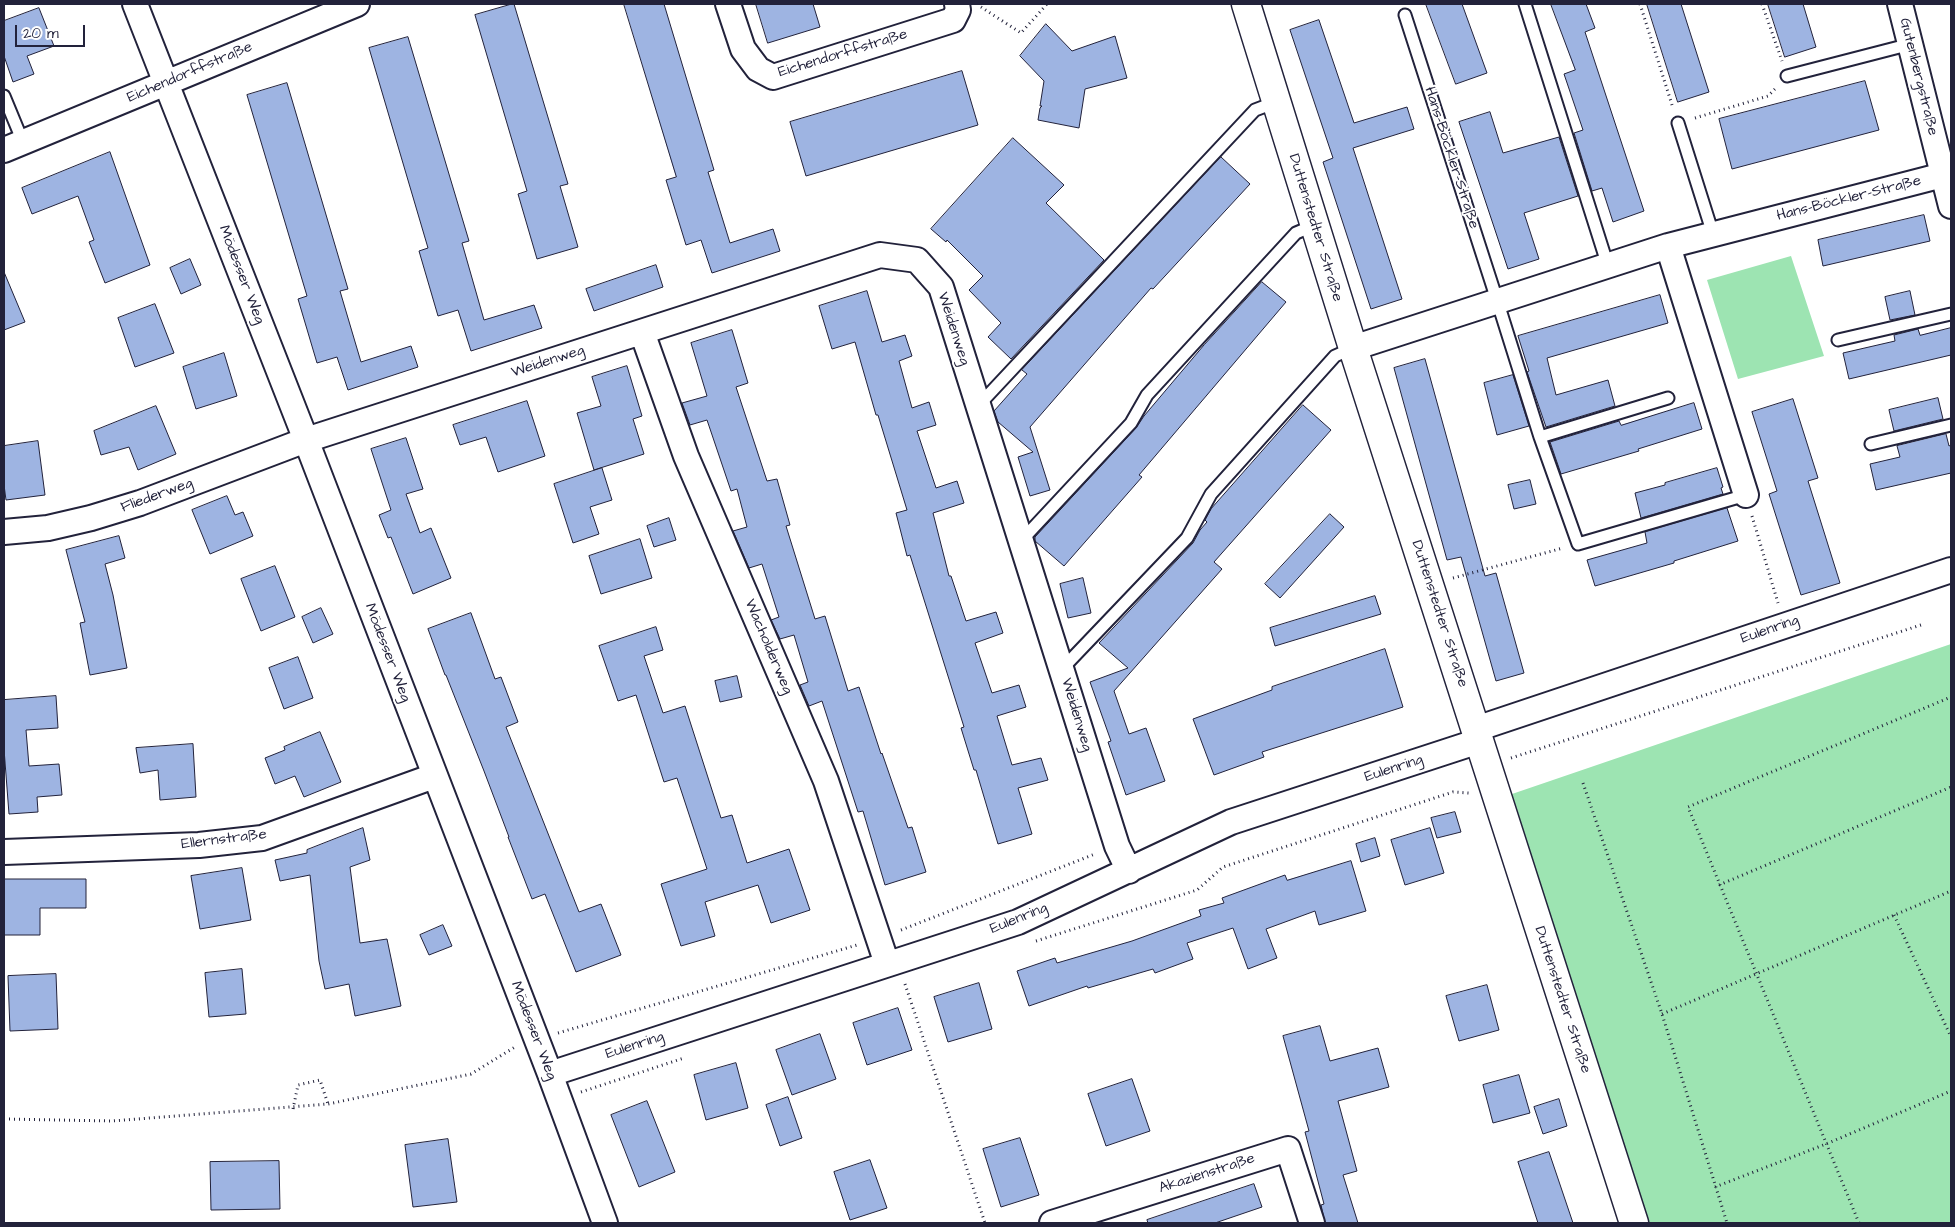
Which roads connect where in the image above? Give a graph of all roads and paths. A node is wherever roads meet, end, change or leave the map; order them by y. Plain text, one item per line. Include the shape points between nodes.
1 (135, 4) edge
2 (357, 4) edge
3 (728, 4) edge
4 (957, 4) edge
5 (976, 4) edge
6 (1047, 4) edge
7 (1246, 4) edge
8 (1525, 4) edge
9 (1640, 4) edge
10 (1762, 4) edge
11 (1902, 4) edge
12 (1405, 15) dead end
13 (1911, 44) junction
14 (1787, 76) junction
15 (166, 84) junction
16 (4, 96) edge
17 (1276, 102) junction
18 (1678, 123) junction
19 (13, 146) edge
20 (1943, 175) junction
21 (1951, 206) edge
22 (1315, 226) junction
23 (1713, 234) junction
24 (1668, 246) junction
25 (1608, 266) junction
26 (1497, 300) junction
27 (1951, 314) edge
28 (642, 332) junction
29 (1838, 340) dead end
30 (1353, 348) junction
31 (1668, 398) dead end
32 (978, 406) junction
33 (1951, 425) edge
34 (1540, 437) junction
35 (306, 440) junction
36 (1871, 444) dead end
37 (1746, 494) junction
38 (4, 532) edge
39 (1020, 542) junction
40 (1578, 544) junction
41 (1951, 570) edge
42 (1430, 585) junction
43 (1924, 624) dead end
44 (1785, 625) junction
45 (1062, 669) junction
46 (1951, 697) edge
47 (1477, 735) junction
48 (1511, 758) dead end
49 (434, 776) junction
50 (1583, 783) dead end
51 (1951, 787) edge
52 (1116, 846) junction
53 (4, 852) edge
54 (1129, 871) junction
55 (1719, 885) junction
56 (1951, 891) edge
57 (1894, 915) junction
58 (879, 939) junction
59 (887, 964) junction
60 (1756, 973) junction
61 (904, 984) dead end
62 (1662, 1014) junction
63 (1951, 1037) edge
64 (536, 1040) junction
65 (550, 1074) junction
66 (1951, 1091) edge
67 (328, 1104) junction
68 (293, 1109) junction
69 (4, 1119) edge
70 (1826, 1144) junction
71 (1715, 1187) junction
72 (605, 1223) edge
73 (985, 1223) edge
74 (1052, 1223) edge
75 (1312, 1223) edge
76 (1634, 1223) edge
77 (1727, 1223) edge
78 (1859, 1223) edge

1 - 15 street, Mödesser Weg
2 - 15 street, Eichendorffstraße
3 - 4 street, Eichendorffstraße via 743,49 758,69 773,77 953,20
5 - 6 path via 1020,33
7 - 17 street, Duttenstedter Straße
8 - 25 lane
9 - 18 path
10 - 14 path
11 - 13 street, Gutenbergstraße
12 - 26 lane, Hans-Böckler-Straße
13 - 14 lane
13 - 20 street, Gutenbergstraße
14 - 18 path via 1768,96
15 - 19 street, Eichendorffstraße
15 - 35 street, Mödesser Weg
16 - 19 lane, Eichendorffstraße
17 - 22 street, Duttenstedter Straße
17 - 32 lane via 1255,110
18 - 23 lane
20 - 21 street, Gutenbergstraße
20 - 23 street, Hans-Böckler-Straße
22 - 30 street, Duttenstedter Straße
22 - 39 lane via 1296,233 1147,395 1131,423
23 - 24 street, Hans-Böckler-Straße
24 - 25 street, Hans-Böckler-Straße
24 - 37 street
25 - 26 street, Hans-Böckler-Straße
26 - 30 street, Hans-Böckler-Straße
26 - 34 lane
27 - 29 lane
28 - 32 street, Weidenweg via 880,255 917,260 941,287
28 - 35 street, Weidenweg
28 - 58 street, Wacholderweg via 686,456 826,781
30 - 42 street, Duttenstedter Straße
30 - 45 lane via 1335,356 1211,494 1187,538
31 - 34 lane
32 - 39 street, Weidenweg
33 - 36 lane
34 - 40 lane
35 - 38 street, Fliederweg via 140,503 91,518 48,528
35 - 49 street, Mödesser Weg
37 - 40 lane
37 - 44 path
39 - 45 street, Weidenweg
40 - 42 path
41 - 44 street, Eulenring
42 - 47 street, Duttenstedter Straße
43 - 48 path
44 - 47 street, Eulenring
45 - 52 street, Weidenweg
46 - 55 path via 1688,807
47 - 54 street, Eulenring via 1231,822
47 - 76 street, Duttenstedter Straße
49 - 53 street, Ellernstraße via 262,838 199,845
49 - 64 street, Mödesser Weg
50 - 62 path
51 - 55 path
52 - 54 street, Weidenweg
52 - 58 path
54 - 59 street, Eulenring via 1018,922
55 - 60 path
56 - 57 path
57 - 60 path
57 - 63 path
58 - 59 street, Wacholderweg
58 - 64 path
59 - 65 street, Eulenring
60 - 62 path
60 - 70 path
61 - 73 path
62 - 71 path
64 - 65 street, Mödesser Weg
64 - 67 path via 514,1048 471,1074
65 - 72 street, Mödesser Weg
66 - 70 path
67 - 68 path
67 - 68 path via 320,1080 298,1085
68 - 69 path via 112,1121
70 - 71 path
70 - 78 path
71 - 77 path
74 - 75 street, Akazienstraße via 1288,1149

